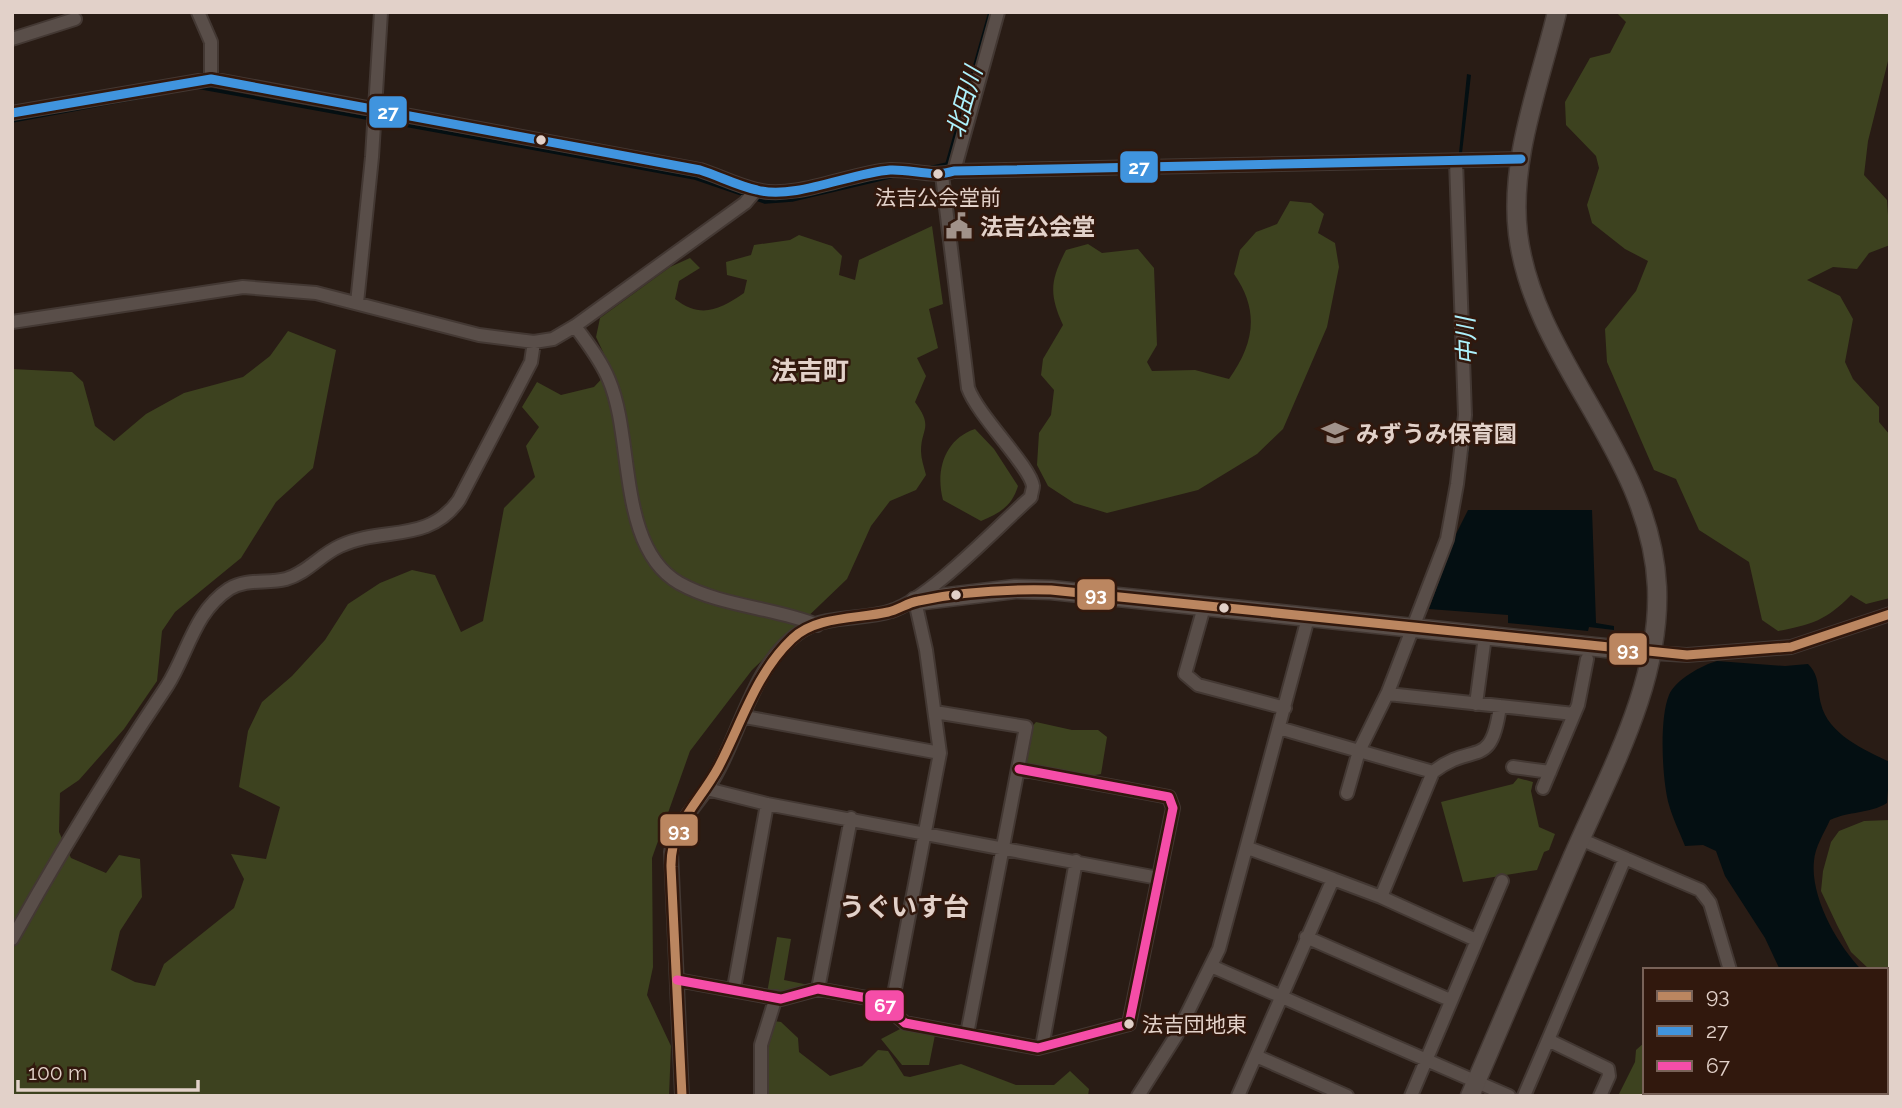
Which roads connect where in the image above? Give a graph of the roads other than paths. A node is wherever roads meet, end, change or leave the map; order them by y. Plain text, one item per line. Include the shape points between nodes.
1 (198, 12) edge
2 (381, 12) edge
3 (998, 12) edge
4 (1557, 12) edge
5 (75, 19) dead end
6 (12, 40) edge
7 (211, 79) junction
8 (374, 109) junction
9 (12, 113) edge
10 (1521, 159) junction
11 (1459, 161) junction
12 (948, 173) junction
13 (756, 190) junction
14 (356, 303) junction
15 (12, 322) edge
16 (575, 326) junction
17 (534, 342) junction
18 (915, 601) junction
19 (1204, 607) junction
20 (1890, 614) edge
21 (1308, 618) junction
22 (817, 625) junction
23 (1414, 629) junction
24 (1485, 636) junction
25 (1653, 653) junction
26 (1587, 659) dead end
27 (1388, 694) junction
28 (1476, 704) junction
29 (1500, 706) junction
30 (1285, 708) junction
31 (935, 712) junction
32 (1574, 714) junction
33 (745, 717) junction
34 (1279, 728) junction
35 (1359, 751) junction
36 (940, 753) junction
37 (1513, 767) dead end
38 (1018, 769) junction
39 (1433, 772) junction
40 (1550, 772) junction
41 (1543, 788) dead end
42 (707, 789) junction
43 (1347, 793) dead end
44 (767, 804) junction
45 (851, 818) junction
46 (925, 831) junction
47 (1580, 839) junction
48 (1003, 846) junction
49 (1248, 848) junction
50 (1625, 858) junction
51 (1076, 861) junction
52 (1158, 878) junction
53 (1333, 879) junction
54 (1503, 881) dead end
55 (1381, 897) junction
56 (1306, 937) junction
57 (12, 939) edge
58 (1476, 940) junction
59 (1211, 966) junction
60 (1729, 968) edge
61 (677, 980) junction
62 (734, 988) junction
63 (818, 989) junction
64 (1280, 996) junction
65 (776, 997) junction
66 (1450, 1000) junction
67 (891, 1010) junction
68 (967, 1034) junction
69 (1548, 1040) junction
70 (1042, 1047) junction
71 (1256, 1056) junction
72 (1426, 1060) junction
73 (1473, 1088) edge
74 (682, 1096) edge
75 (761, 1096) edge
76 (1138, 1096) edge
77 (1238, 1096) edge
78 (1347, 1096) edge
79 (1411, 1096) edge
80 (1509, 1096) edge
81 (1524, 1096) edge
82 (1600, 1096) edge

1 - 7 street via 211,42
2 - 8 street
3 - 12 street
4 - 10 street
5 - 6 street
7 - 8 street
7 - 9 street
8 - 13 street via 700,170
8 - 14 street
10 - 11 street
10 - 25 street via 1518,236 1533,291 1635,488 1650,530 1657,584
11 - 12 street
11 - 23 street via 1464,443 1447,539
12 - 13 street via 869,172 794,190
12 - 18 street via 968,388 1033,486 1031,497
13 - 16 street via 745,203
14 - 15 street via 304,292 243,287
14 - 17 street via 479,335
16 - 17 street via 553,339
16 - 22 street via 610,381 636,516 659,565 699,593
17 - 57 street via 531,362 446,517 428,526 339,546 285,579 230,588 210,607
18 - 19 street via 1015,589
18 - 22 street via 890,612
18 - 31 street
19 - 21 street
19 - 30 street via 1185,674 1198,685
20 - 25 street via 1791,647
21 - 23 street
21 - 30 street
22 - 33 street via 804,629 784,647 762,676
23 - 24 street
23 - 27 street
24 - 25 street
24 - 28 street
25 - 47 street via 1640,698
26 - 32 street
27 - 28 street
27 - 35 street
28 - 29 street
29 - 32 street
29 - 39 street via 1496,736 1489,746
30 - 34 street
31 - 36 street
31 - 38 street via 1026,727
32 - 40 street
33 - 36 street
33 - 42 street
34 - 35 street
34 - 49 street
35 - 39 street
35 - 43 street
36 - 46 street
37 - 40 street
38 - 48 street
38 - 52 street via 1169,797 1173,808
39 - 55 street
40 - 41 street
42 - 44 street
42 - 61 street via 675,833 671,852
44 - 45 street
44 - 62 street
45 - 46 street
45 - 63 street
46 - 48 street
46 - 67 street
47 - 50 street
47 - 73 street
48 - 51 street
48 - 68 street
49 - 53 street
49 - 59 street
50 - 60 street via 1700,890 1710,903
50 - 69 street
51 - 52 street
51 - 70 street
52 - 70 street via 1129,1024
53 - 55 street
53 - 56 street
54 - 58 street
55 - 58 street
56 - 64 street
56 - 66 street
58 - 66 street
59 - 64 street
59 - 76 street via 1176,1036
61 - 62 street
61 - 74 street
62 - 65 street
63 - 65 street
63 - 67 street via 878,1000
64 - 71 street
64 - 72 street
65 - 75 street via 761,1045
66 - 72 street
67 - 68 street via 905,1023
68 - 70 street
69 - 81 street
69 - 82 street via 1608,1069
71 - 77 street
71 - 78 street
72 - 73 street
72 - 79 street
73 - 80 street

